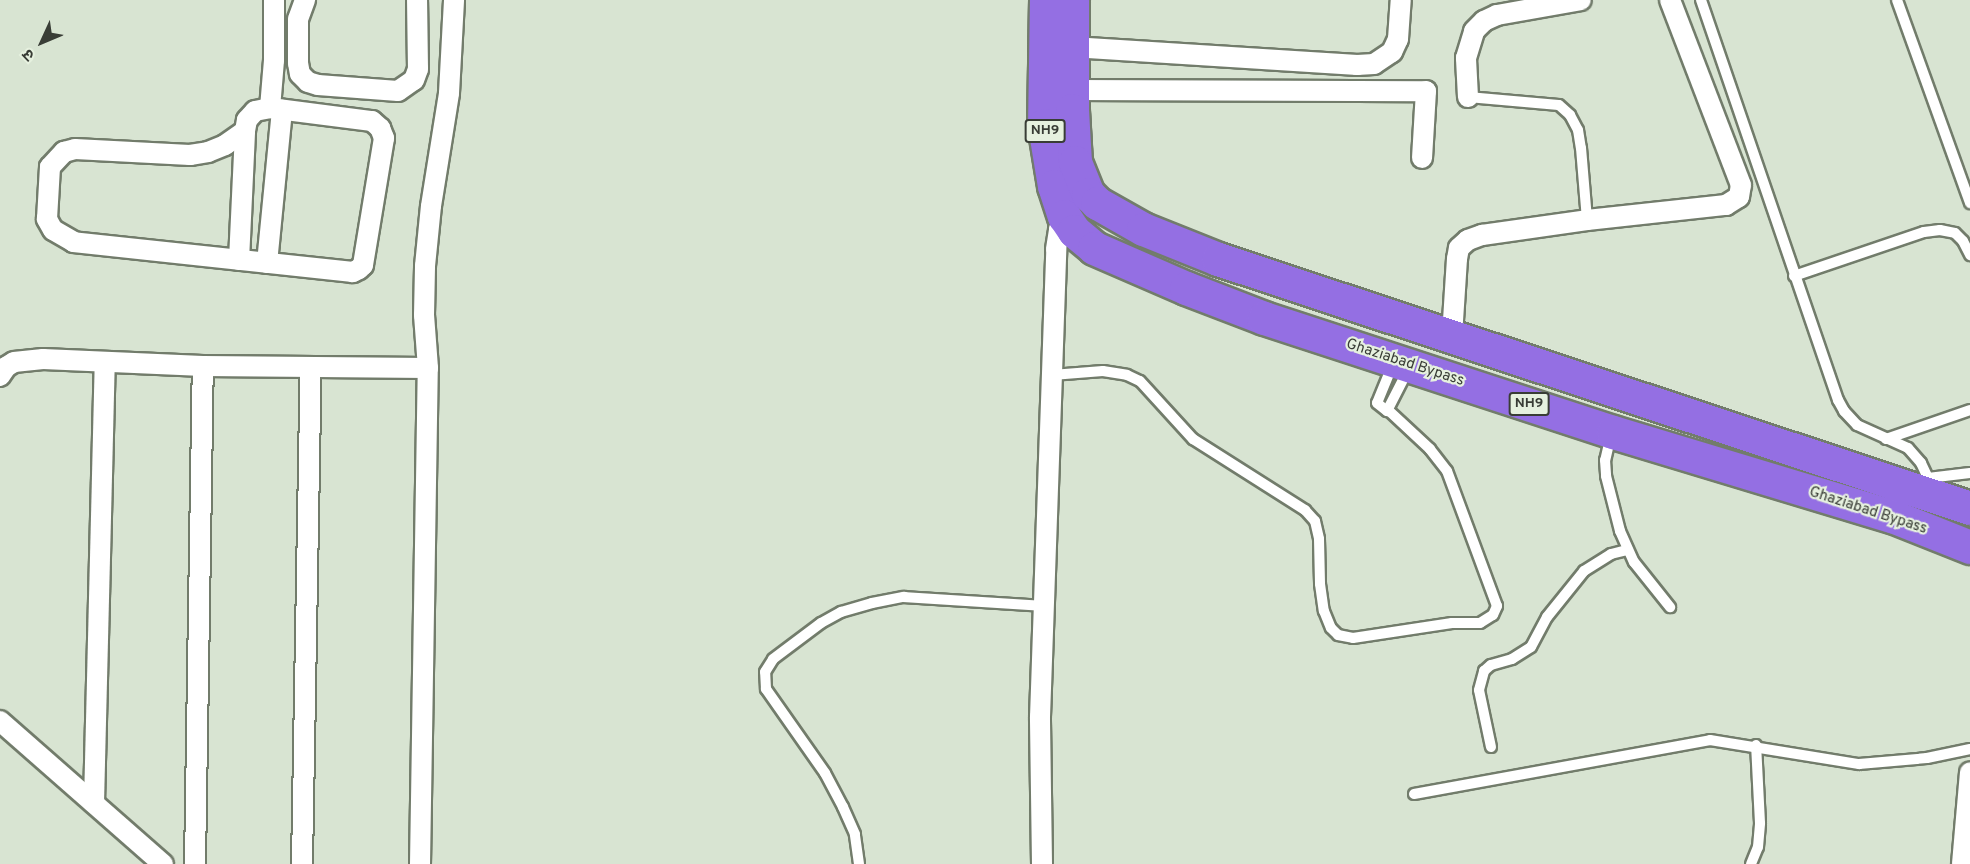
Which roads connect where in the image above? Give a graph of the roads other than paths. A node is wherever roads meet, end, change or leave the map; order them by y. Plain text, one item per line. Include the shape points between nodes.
1 (274, 0) edge
2 (305, 0) edge
3 (417, 0) edge
4 (454, 0) edge
5 (1046, 0) edge
6 (1072, 0) edge
7 (1401, 0) edge
8 (1581, 0) edge
9 (1670, 0) edge
10 (1701, 0) edge
11 (1897, 0) edge
12 (1072, 47) junction
13 (1072, 90) junction
14 (1468, 97) joint
15 (276, 109) junction
16 (245, 131) junction
17 (1422, 158) dead end
18 (1970, 203) edge
19 (1064, 216) junction
20 (1587, 220) junction
21 (1970, 255) edge
22 (239, 260) junction
23 (267, 263) junction
24 (1794, 276) junction
25 (1323, 293) junction
26 (1369, 309) junction
27 (1310, 333) junction
28 (1452, 336) junction
29 (1358, 348) junction
30 (105, 362) junction
31 (1402, 363) junction
32 (203, 366) junction
33 (311, 368) junction
34 (429, 368) junction
35 (1052, 375) junction
36 (0, 376) edge
37 (1388, 410) junction
38 (1970, 410) edge
39 (1613, 432) junction
40 (1886, 439) junction
41 (1970, 473) edge
42 (1929, 487) junction
43 (1970, 508) edge
44 (1970, 547) edge
45 (1627, 550) junction
46 (1044, 606) junction
47 (1670, 607) dead end
48 (0, 722) edge
49 (1756, 746) junction
50 (1491, 747) dead end
51 (1970, 749) edge
52 (1970, 772) edge
53 (1414, 794) dead end
54 (93, 803) junction
55 (163, 864) edge
56 (195, 864) edge
57 (302, 864) edge
58 (420, 864) edge
59 (859, 864) edge
60 (1042, 864) edge
61 (1751, 864) edge
62 (1962, 864) edge

1 - 15 street
2 - 3 street via 298,19 298,63 300,74 308,82 398,92 414,80 418,69
4 - 34 street via 449,93 425,266
5 - 19 highway, Ghaziabad Bypass / NH9 via 1044,125 1054,186
6 - 12 highway, NH9
7 - 12 street via 1398,39 1392,52 1374,64
8 - 14 street via 1497,15 1484,21 1474,31 1466,58
9 - 20 street via 1741,185 1739,197 1726,205
10 - 24 lane
11 - 18 lane
12 - 13 highway, NH9
13 - 17 street via 1426,91
13 - 25 highway, NH9 via 1075,162 1088,195 1097,203 1143,229 1218,259
14 - 20 lane via 1559,105 1570,115 1581,148
15 - 16 street via 255,111
15 - 23 street
15 - 23 street via 372,121 384,138 363,265 353,272
16 - 22 street
16 - 22 street via 225,145 190,155 75,149 64,152 50,167 47,204 47,219 53,230 74,242
19 - 27 highway, Ghaziabad Bypass / NH9 via 1094,248 1197,292
19 - 35 street via 1056,249
20 - 28 street via 1468,240 1457,259
21 - 24 lane via 1955,233 1940,230
22 - 23 street
24 - 40 lane via 1844,411 1857,425
25 - 26 highway, NH9
25 - 27 highway
26 - 28 highway, NH9
26 - 29 highway
27 - 29 highway, Ghaziabad Bypass / NH9
28 - 42 highway, NH9
29 - 31 highway, Ghaziabad Bypass / NH9
30 - 32 street
30 - 36 street via 24,360 6,367
30 - 54 street
31 - 37 lane
31 - 37 lane via 1377,403 1379,408
31 - 39 highway, Ghaziabad Bypass / NH9
32 - 33 street
32 - 56 street
33 - 34 street
33 - 57 street
34 - 58 street
35 - 37 lane via 1103,371 1140,381 1193,439 1305,510 1315,521 1319,538 1324,611 1338,634 1353,638 1452,623 1480,623 1493,615 1497,606 1447,471 1430,449
35 - 46 street
38 - 40 lane
39 - 44 highway, Ghaziabad Bypass / NH9 via 1892,516
39 - 45 lane via 1605,460 1606,476
40 - 42 lane via 1908,448 1921,463
41 - 42 lane
42 - 43 highway, NH9
45 - 47 lane via 1643,577
45 - 50 lane via 1611,554 1584,571 1547,617 1531,647 1484,671 1479,690
46 - 59 lane via 904,597 872,603 821,623 773,659 765,672 766,689 825,773 855,834
46 - 60 street via 1040,717
48 - 54 street
49 - 51 lane via 1860,764 1927,758
49 - 53 lane via 1710,740 1679,744
49 - 61 lane via 1760,823 1758,847
52 - 62 street
54 - 55 street

